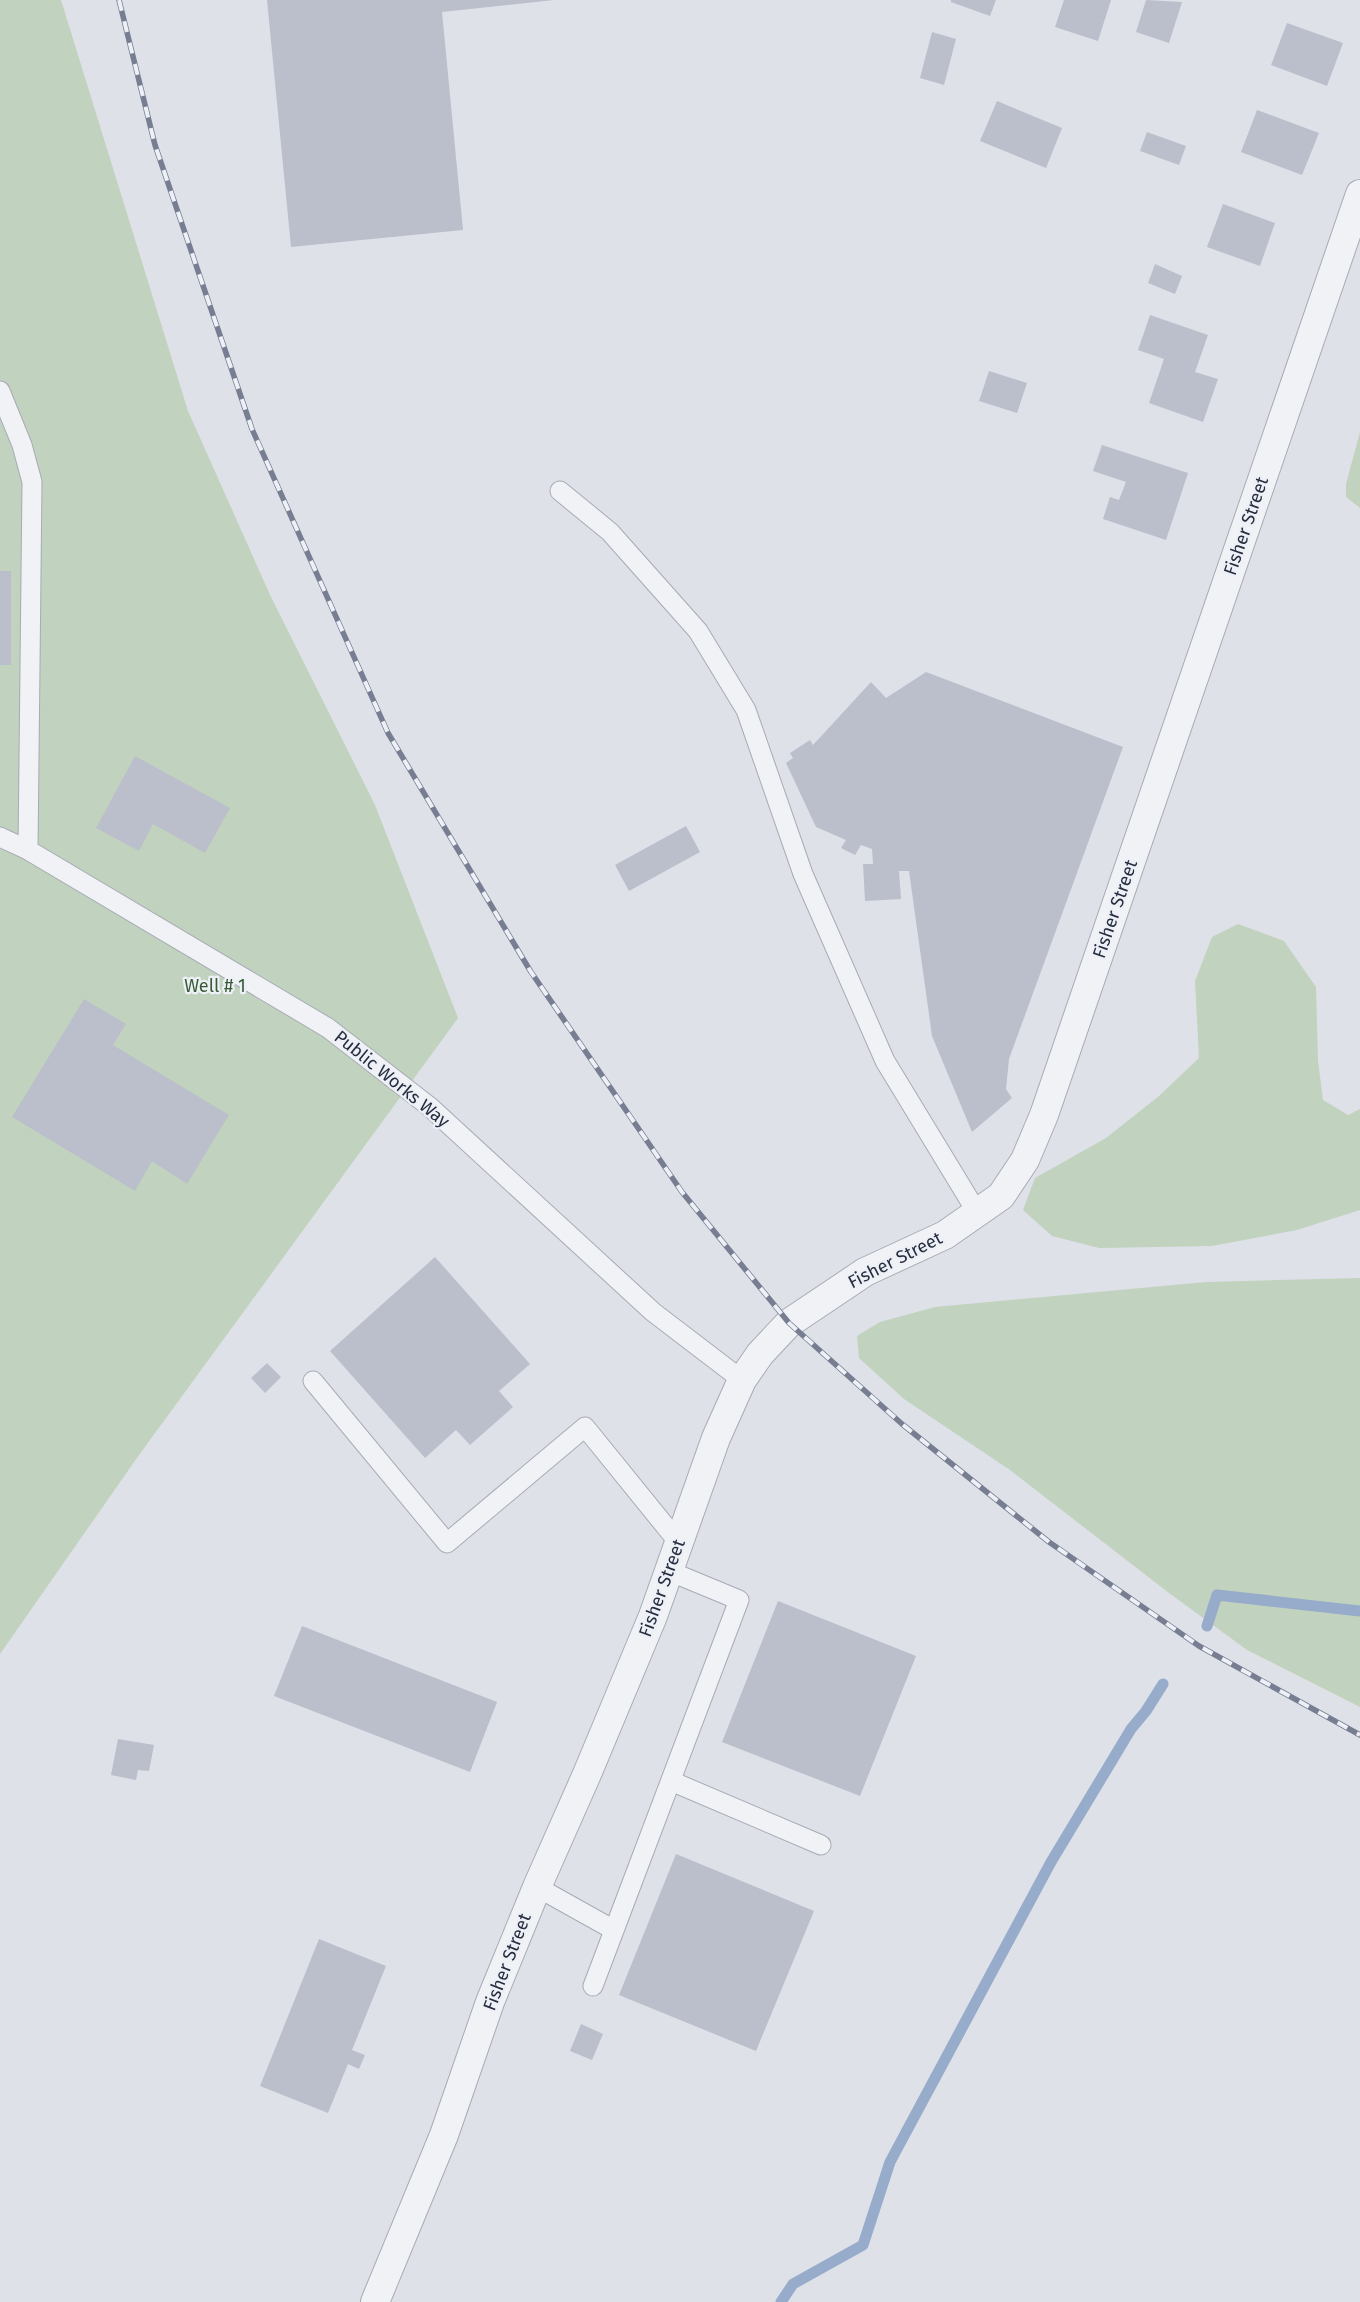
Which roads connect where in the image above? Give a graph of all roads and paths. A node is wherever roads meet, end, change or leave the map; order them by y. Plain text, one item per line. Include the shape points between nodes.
1 (1360, 194) edge
2 (0, 391) edge
3 (560, 491) dead end
4 (0, 837) edge
5 (28, 850) junction
6 (978, 1214) junction
7 (742, 1380) junction
8 (313, 1381) dead end
9 (679, 1544) junction
10 (669, 1571) junction
11 (671, 1781) junction
12 (821, 1845) dead end
13 (536, 1887) junction
14 (614, 1930) junction
15 (593, 1986) dead end
16 (375, 2302) edge

1 - 6 street, Fisher Street via 1044,1115 1025,1160 1001,1196
2 - 5 lane via 22,445 32,482
3 - 6 lane via 610,532 698,631 746,710 803,874 884,1061
4 - 5 lane, Public Works Way
5 - 7 lane, Public Works Way via 328,1028 430,1107 653,1312
6 - 7 street, Fisher Street via 945,1235 865,1272 789,1323 760,1354
7 - 9 street, Fisher Street via 716,1438
8 - 9 lane via 447,1543 585,1427
9 - 10 street, Fisher Street
10 - 11 lane via 739,1600
10 - 13 street, Fisher Street via 587,1774
11 - 12 lane
11 - 14 lane
13 - 14 lane
13 - 16 street, Fisher Street via 490,2002 444,2135
14 - 15 lane

